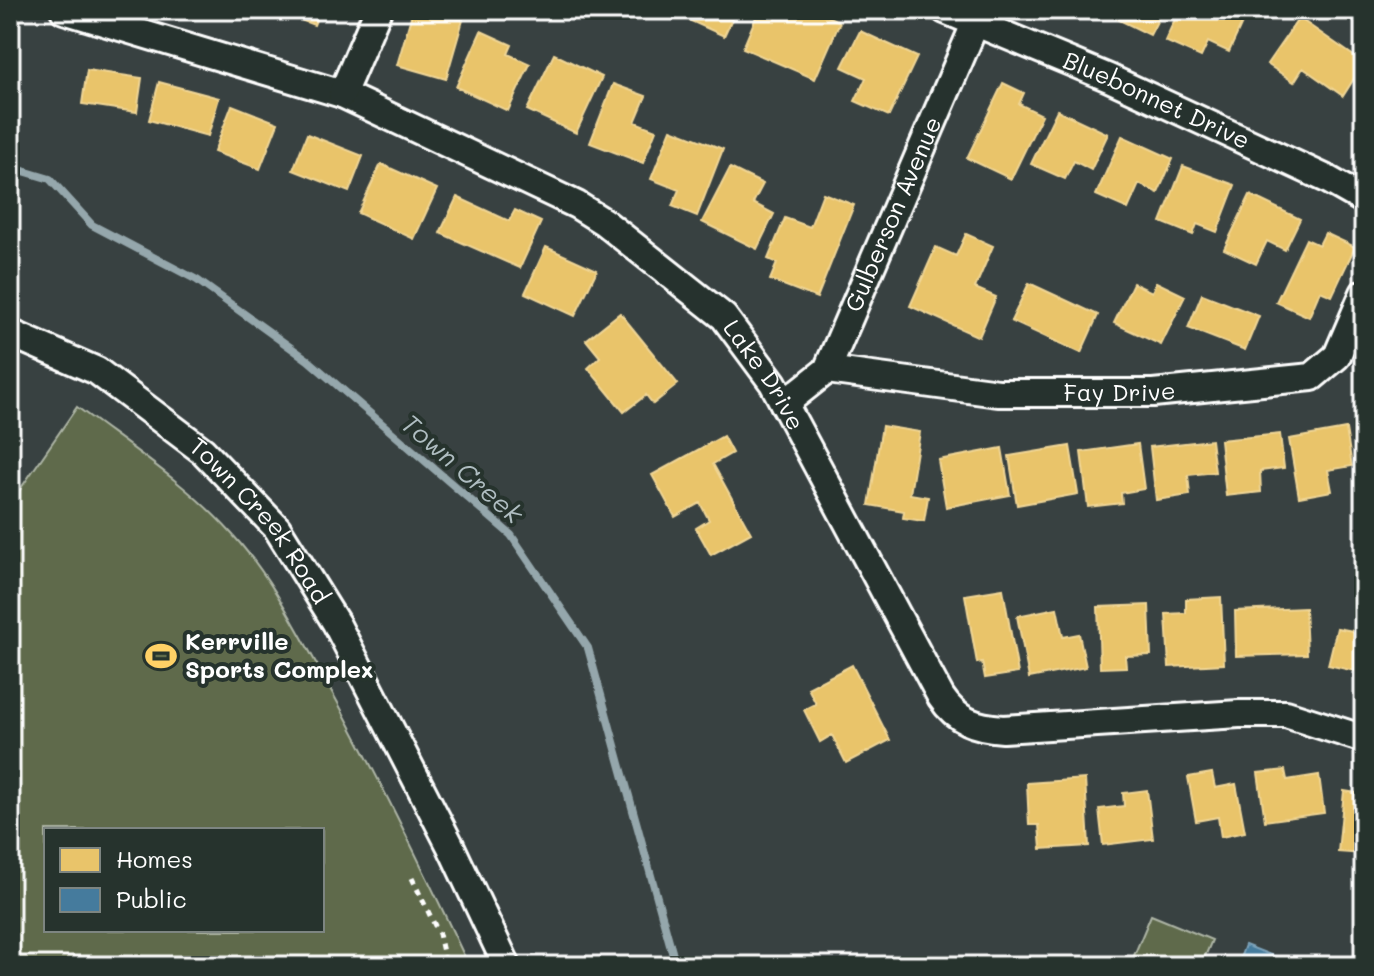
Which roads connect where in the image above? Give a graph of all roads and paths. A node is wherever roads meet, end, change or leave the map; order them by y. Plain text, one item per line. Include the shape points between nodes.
1 (64, 10) edge
2 (378, 10) edge
3 (945, 10) edge
4 (978, 16) edge
5 (342, 94) junction
6 (1364, 200) edge
7 (1364, 293) edge
8 (10, 333) edge
9 (827, 370) junction
10 (784, 404) junction
11 (1364, 739) edge
12 (412, 878) dead end
13 (446, 966) edge
14 (507, 966) edge

1 - 5 street, Lake Drive
2 - 5 street
3 - 4 street, Bluebonnet Drive
4 - 6 street, Bluebonnet Drive
4 - 9 street, Gulberson Avenue
5 - 10 street, Lake Drive via 604,222 724,317
7 - 9 street, Fay Drive via 1337,356 1312,377 1153,393 998,393
8 - 14 street, Town Creek Road via 97,371 203,451 277,528 336,623
9 - 10 street, Gulberson Avenue
10 - 11 street, Lake Drive via 941,697 965,722 1003,729 1286,714
12 - 13 path via 439,934

